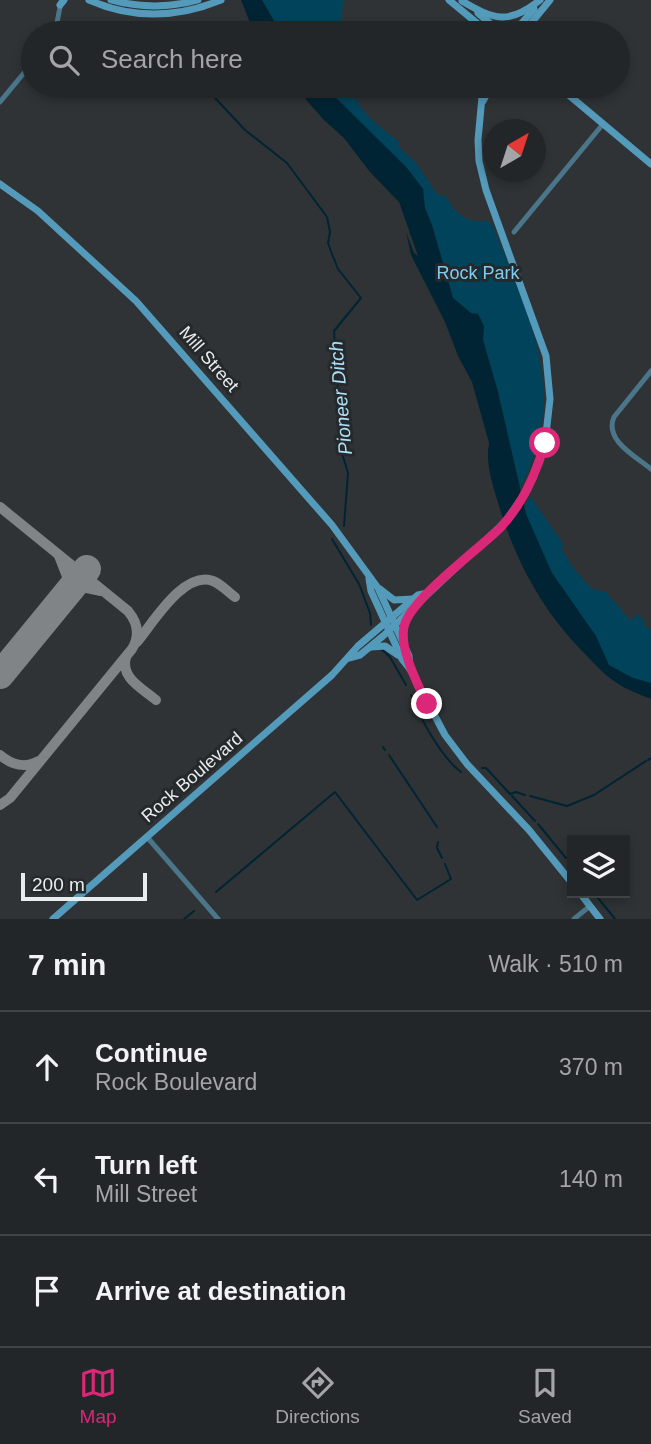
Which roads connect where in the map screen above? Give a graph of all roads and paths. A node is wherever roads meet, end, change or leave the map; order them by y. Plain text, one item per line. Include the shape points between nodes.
1 (89, 0) edge
2 (111, 0) edge
3 (198, 0) edge
4 (221, 0) edge
5 (449, 0) edge
6 (462, 0) edge
7 (540, 0) edge
8 (550, 0) edge
9 (62, 2) edge
10 (58, 21) edge
11 (474, 21) edge
12 (487, 21) edge
13 (523, 21) edge
14 (533, 21) edge
15 (21, 77) edge
16 (482, 98) edge
17 (485, 98) edge
18 (572, 98) edge
19 (483, 101) junction
20 (0, 103) edge
21 (603, 124) junction
22 (651, 164) edge
23 (0, 184) edge
24 (514, 232) dead end
25 (651, 371) edge
26 (651, 469) edge
27 (372, 585) junction
28 (428, 593) junction
29 (414, 599) junction
30 (413, 609) junction
31 (390, 624) junction
32 (368, 644) junction
33 (405, 647) junction
34 (402, 659) junction
35 (410, 668) junction
36 (147, 837) junction
37 (567, 877) edge
38 (584, 898) edge
39 (590, 906) junction
40 (53, 919) edge
41 (218, 919) edge
42 (574, 919) edge
43 (600, 919) edge

1 - 4 main road via 149,15 191,10
2 - 3 main road via 160,6
5 - 11 main road
6 - 7 main road via 483,13 505,18 523,13
6 - 12 main road
7 - 13 main road
8 - 14 main road
9 - 10 street
15 - 20 street
16 - 19 main road, Rock Boulevard
17 - 19 main road, Rock Boulevard
18 - 21 main road
19 - 28 main road, Rock Boulevard via 478,140 481,169 540,336 550,377 550,408 531,483 516,508
21 - 22 main road
21 - 24 street
23 - 27 main road, Mill Street via 44,216 150,316 338,532
25 - 26 street via 614,417 611,430 618,442
27 - 29 main road via 394,600
27 - 31 main road, Mill Street
27 - 32 main road via 377,619
28 - 29 main road, Rock Boulevard
28 - 30 main road, Rock Boulevard
29 - 31 main road, Rock Boulevard
30 - 31 main road, Rock Boulevard
30 - 33 main road via 403,628
31 - 32 main road, Rock Boulevard
31 - 33 main road, Mill Street
31 - 34 main road, Mill Street
32 - 34 main road via 388,647
32 - 36 main road, Rock Boulevard
33 - 35 main road, Mill Street
34 - 35 main road, Mill Street
35 - 37 main road, Mill Street via 455,749
36 - 40 main road, Rock Boulevard
36 - 41 street
38 - 39 main road
39 - 42 street
39 - 43 main road

